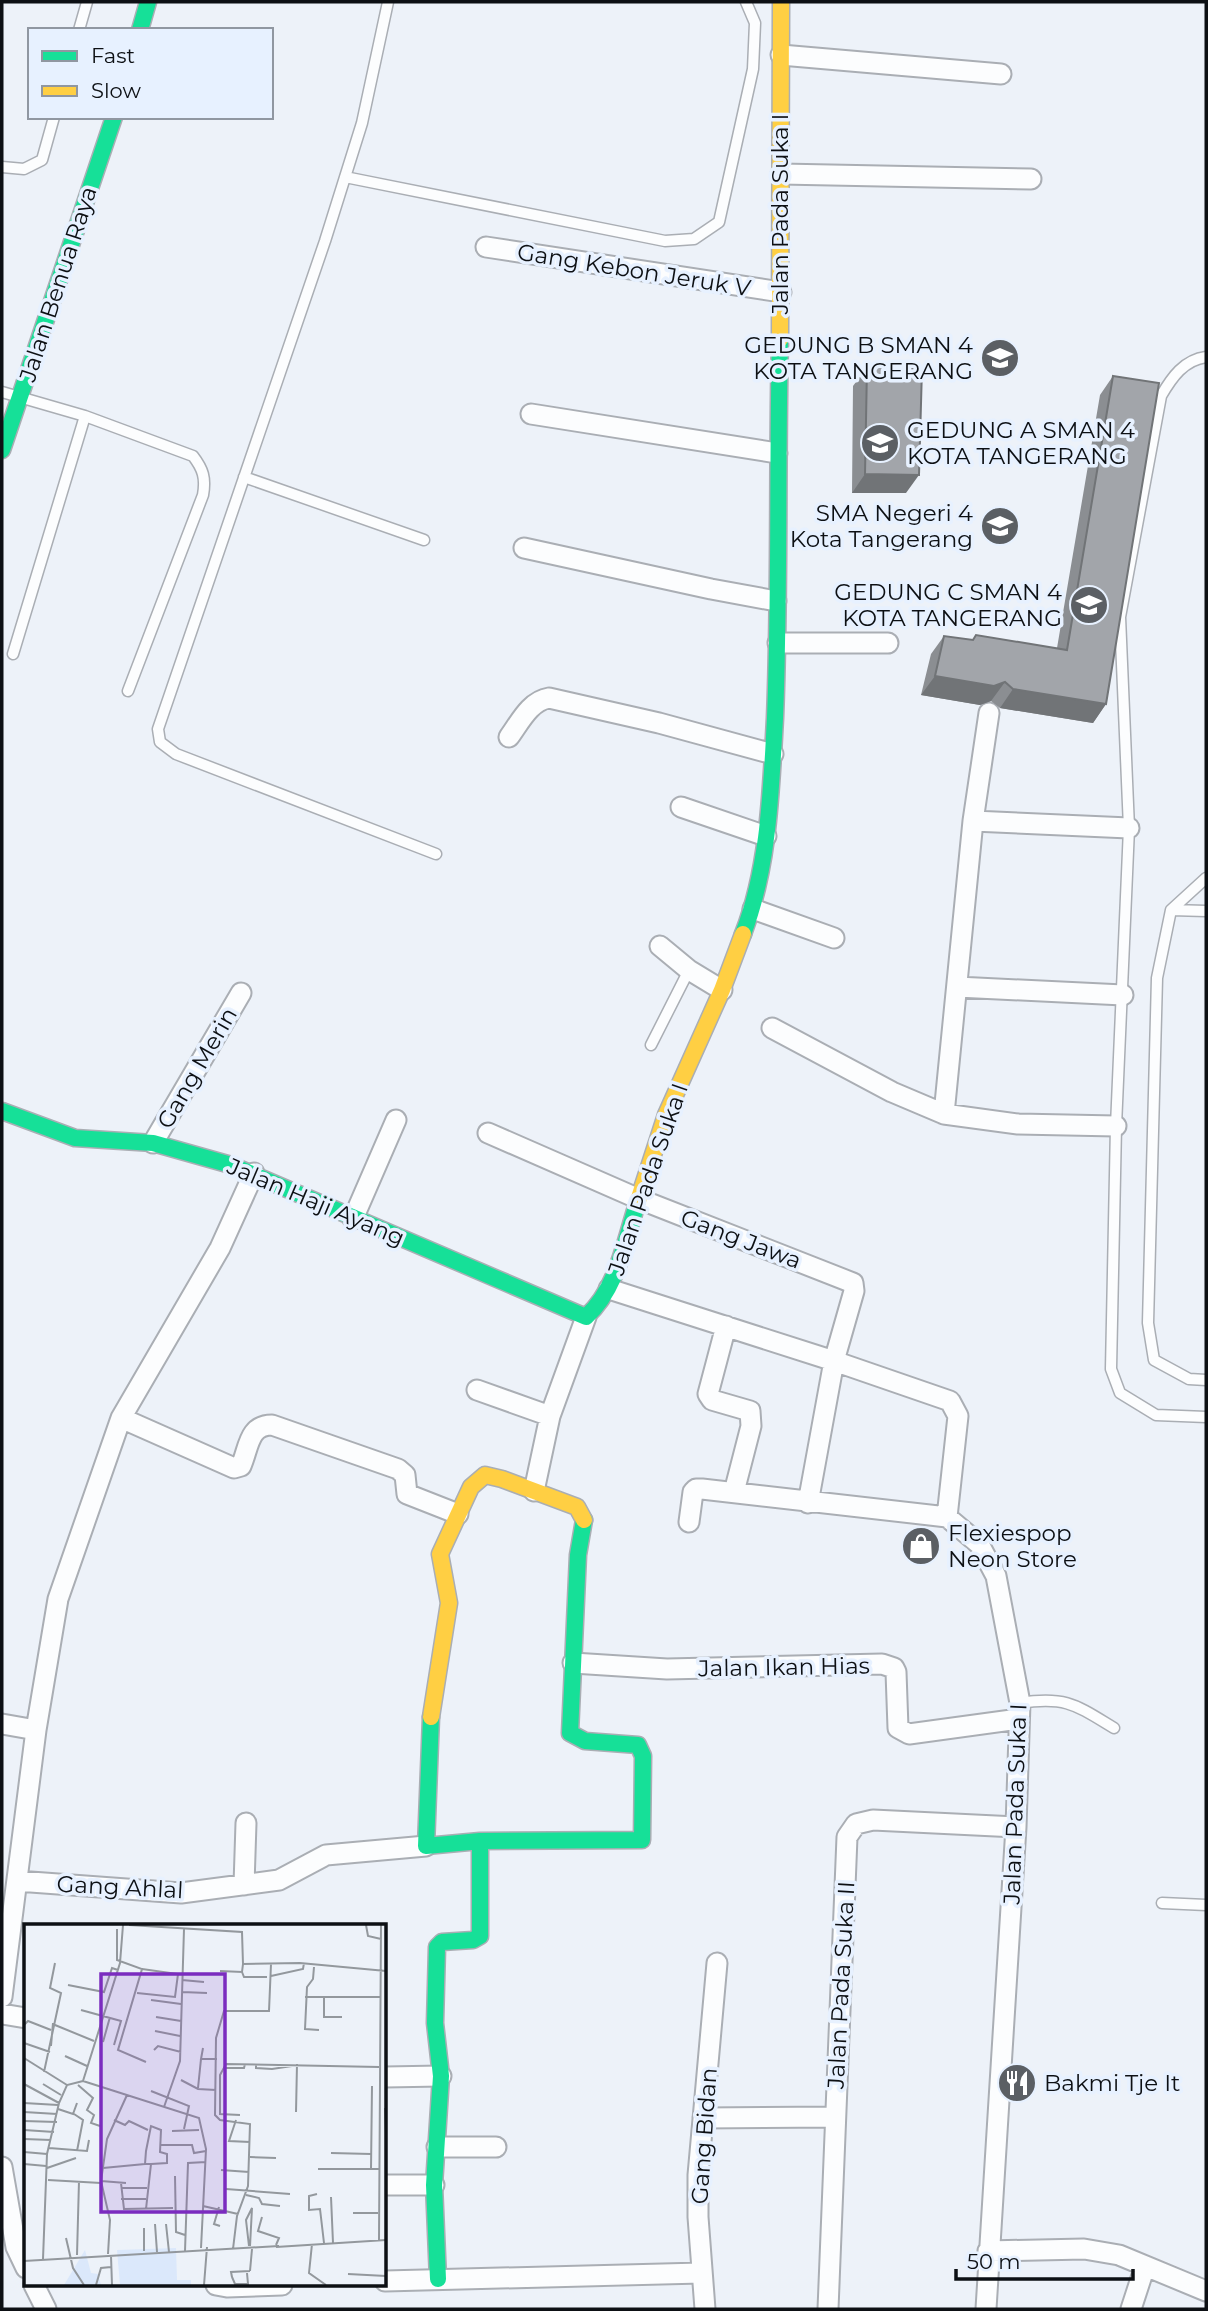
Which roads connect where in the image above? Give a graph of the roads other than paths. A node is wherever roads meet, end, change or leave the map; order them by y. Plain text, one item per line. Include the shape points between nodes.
1 (87, 2) edge
2 (148, 2) edge
3 (388, 2) edge
4 (746, 2) edge
5 (781, 2) edge
6 (80, 28) edge
7 (141, 28) edge
8 (781, 55) junction
9 (1001, 74) dead end
10 (53, 119) edge
11 (113, 119) edge
12 (2, 167) edge
13 (781, 174) junction
14 (345, 177) junction
15 (1031, 178) dead end
16 (486, 247) dead end
17 (781, 292) junction
18 (1206, 357) edge
19 (2, 393) edge
20 (20, 397) junction
21 (531, 414) dead end
22 (85, 415) junction
23 (2, 450) edge
24 (777, 453) junction
25 (244, 477) junction
26 (424, 540) dead end
27 (524, 548) dead end
28 (776, 601) junction
29 (778, 643) junction
30 (887, 643) dead end
31 (13, 654) dead end
32 (128, 691) dead end
33 (989, 713) dead end
34 (509, 737) dead end
35 (773, 754) junction
36 (681, 807) dead end
37 (972, 821) junction
38 (1129, 828) junction
39 (766, 836) junction
40 (436, 854) dead end
41 (1206, 878) edge
42 (753, 909) junction
43 (1171, 910) junction
44 (1206, 911) edge
45 (834, 938) dead end
46 (660, 946) dead end
47 (689, 970) junction
48 (957, 986) junction
49 (722, 990) junction
50 (242, 993) dead end
51 (1123, 995) junction
52 (772, 1028) dead end
53 (651, 1045) dead end
54 (2, 1111) edge
55 (944, 1114) junction
56 (396, 1120) dead end
57 (1116, 1126) junction
58 (488, 1133) dead end
59 (153, 1143) junction
60 (254, 1173) junction
61 (639, 1199) junction
62 (353, 1219) junction
63 (609, 1289) junction
64 (586, 1317) junction
65 (726, 1326) junction
66 (834, 1361) junction
67 (1206, 1380) edge
68 (477, 1390) dead end
69 (550, 1416) junction
70 (1206, 1417) edge
71 (121, 1418) junction
72 (534, 1490) junction
73 (734, 1493) junction
74 (807, 1503) junction
75 (458, 1514) junction
76 (947, 1517) junction
77 (689, 1522) dead end
78 (573, 1663) junction
79 (1020, 1711) junction
80 (2, 1724) edge
81 (1114, 1728) dead end
82 (36, 1730) junction
83 (246, 1823) dead end
84 (1016, 1827) junction
85 (480, 1841) junction
86 (426, 1846) junction
87 (17, 1881) junction
88 (244, 1885) junction
89 (1162, 1903) dead end
90 (1206, 1905) edge
91 (718, 1963) dead end
92 (2, 1997) edge
93 (2, 2014) edge
94 (24, 2018) edge
95 (441, 2076) junction
96 (387, 2077) edge
97 (835, 2116) junction
98 (703, 2118) junction
99 (437, 2147) junction
100 (496, 2147) dead end
101 (2, 2167) edge
102 (387, 2185) edge
103 (434, 2185) junction
104 (21, 2246) edge
105 (988, 2251) junction
106 (1145, 2266) junction
107 (701, 2273) junction
108 (438, 2279) junction
109 (387, 2281) edge
110 (34, 2286) edge
111 (222, 2286) edge
112 (254, 2286) edge
113 (1206, 2291) edge
114 (46, 2309) edge
115 (705, 2309) edge
116 (828, 2309) edge
117 (986, 2309) edge
118 (1131, 2309) edge

1 - 6 lane
2 - 7 street
3 - 14 lane via 362,123
4 - 14 lane via 755,23 752,69 719,222 694,239 665,241
5 - 8 street, Jalan Pada Suka I
8 - 9 street
8 - 13 street, Jalan Pada Suka I
10 - 12 lane via 42,160 24,169
11 - 20 street, Jalan Benua Raya
13 - 15 street
13 - 17 street, Jalan Pada Suka I
14 - 25 lane
16 - 17 street, Gang Kebon Jeruk V
17 - 24 street, Jalan Pada Suka I
18 - 38 lane via 1193,359 1171,378 1161,396 1120,617
19 - 20 lane
20 - 22 lane
20 - 23 street, Jalan Benua Raya
21 - 24 street
22 - 31 lane
22 - 32 lane via 193,456 206,480
24 - 28 street, Jalan Pada Suka I
25 - 26 lane
25 - 40 lane via 158,729 160,742 176,754
27 - 28 street
28 - 29 street, Jalan Pada Suka I
29 - 30 street
29 - 35 street, Jalan Pada Suka I
33 - 37 street
34 - 35 street via 533,704 549,698
35 - 39 street, Jalan Pada Suka I
36 - 39 street
37 - 38 street
37 - 48 street
38 - 51 lane
39 - 42 street, Jalan Pada Suka I
41 - 43 lane
42 - 45 street
42 - 49 street, Jalan Pada Suka I
43 - 44 lane
43 - 67 lane via 1157,978 1148,1322 1154,1360 1189,1379
46 - 47 street
47 - 49 street
47 - 53 lane
48 - 51 street
48 - 55 street
49 - 61 street, Jalan Pada Suka I via 666,1115
50 - 59 street, Gang Merin
51 - 57 lane
52 - 55 street via 892,1092
54 - 59 street, Jalan Haji Ayang via 75,1138
55 - 57 street via 1018,1124
56 - 62 street
57 - 70 lane via 1111,1368 1120,1393 1156,1415
58 - 61 street, Gang Jawa
59 - 60 street, Jalan Haji Ayang
60 - 62 street, Jalan Haji Ayang
60 - 71 street via 220,1248
61 - 63 street, Jalan Pada Suka I
61 - 66 street, Gang Jawa via 853,1283
62 - 64 street, Jalan Haji Ayang
63 - 64 street
63 - 65 street, Jalan Pada Suka I
64 - 69 street
65 - 66 street, Jalan Pada Suka I
65 - 73 street via 708,1394 712,1400 750,1411 751,1426
66 - 74 street
66 - 76 street, Jalan Pada Suka I via 950,1401 958,1416
68 - 69 street
69 - 72 street
71 - 75 street via 234,1468 241,1466 254,1430 272,1425 398,1469 405,1475 407,1494
71 - 82 street via 58,1599
72 - 75 street via 485,1475 471,1488
72 - 78 street via 577,1507 585,1523 578,1555
73 - 74 street
73 - 77 street via 696,1489
74 - 76 street
75 - 86 street via 440,1554 449,1603 431,1716
76 - 79 street, Jalan Pada Suka I via 979,1544 996,1576
78 - 79 street, Jalan Ikan Hias via 667,1670 882,1664 897,1672 898,1728 904,1733
78 - 85 street via 570,1733 588,1741 638,1745 643,1756 642,1840
79 - 81 lane via 1034,1701 1073,1703
79 - 84 street, Jalan Pada Suka I
80 - 82 street
82 - 87 street
83 - 88 street
84 - 97 street, Jalan Pada Suka II via 873,1820 862,1821 851,1830 847,1837
84 - 105 street, Jalan Pada Suka I
85 - 86 street
85 - 95 street via 480,1936 442,1942 437,1947 435,2023
86 - 88 street, Gang Ahlal via 326,1855 279,1880
87 - 88 street, Gang Ahlal via 181,1893
87 - 92 street
89 - 90 lane
91 - 98 street, Gang Bidan
93 - 94 street
95 - 96 street
95 - 99 street
97 - 98 street
97 - 116 street, Jalan Pada Suka II
98 - 107 street, Gang Bidan via 698,2175
99 - 100 street
99 - 103 street
101 - 104 street
102 - 103 street
103 - 108 street
105 - 106 street via 1084,2249 1119,2255
105 - 117 street, Jalan Pada Suka I
106 - 113 street
106 - 118 street
107 - 108 street
107 - 115 street, Gang Bidan
108 - 109 street
110 - 114 street
111 - 112 street

